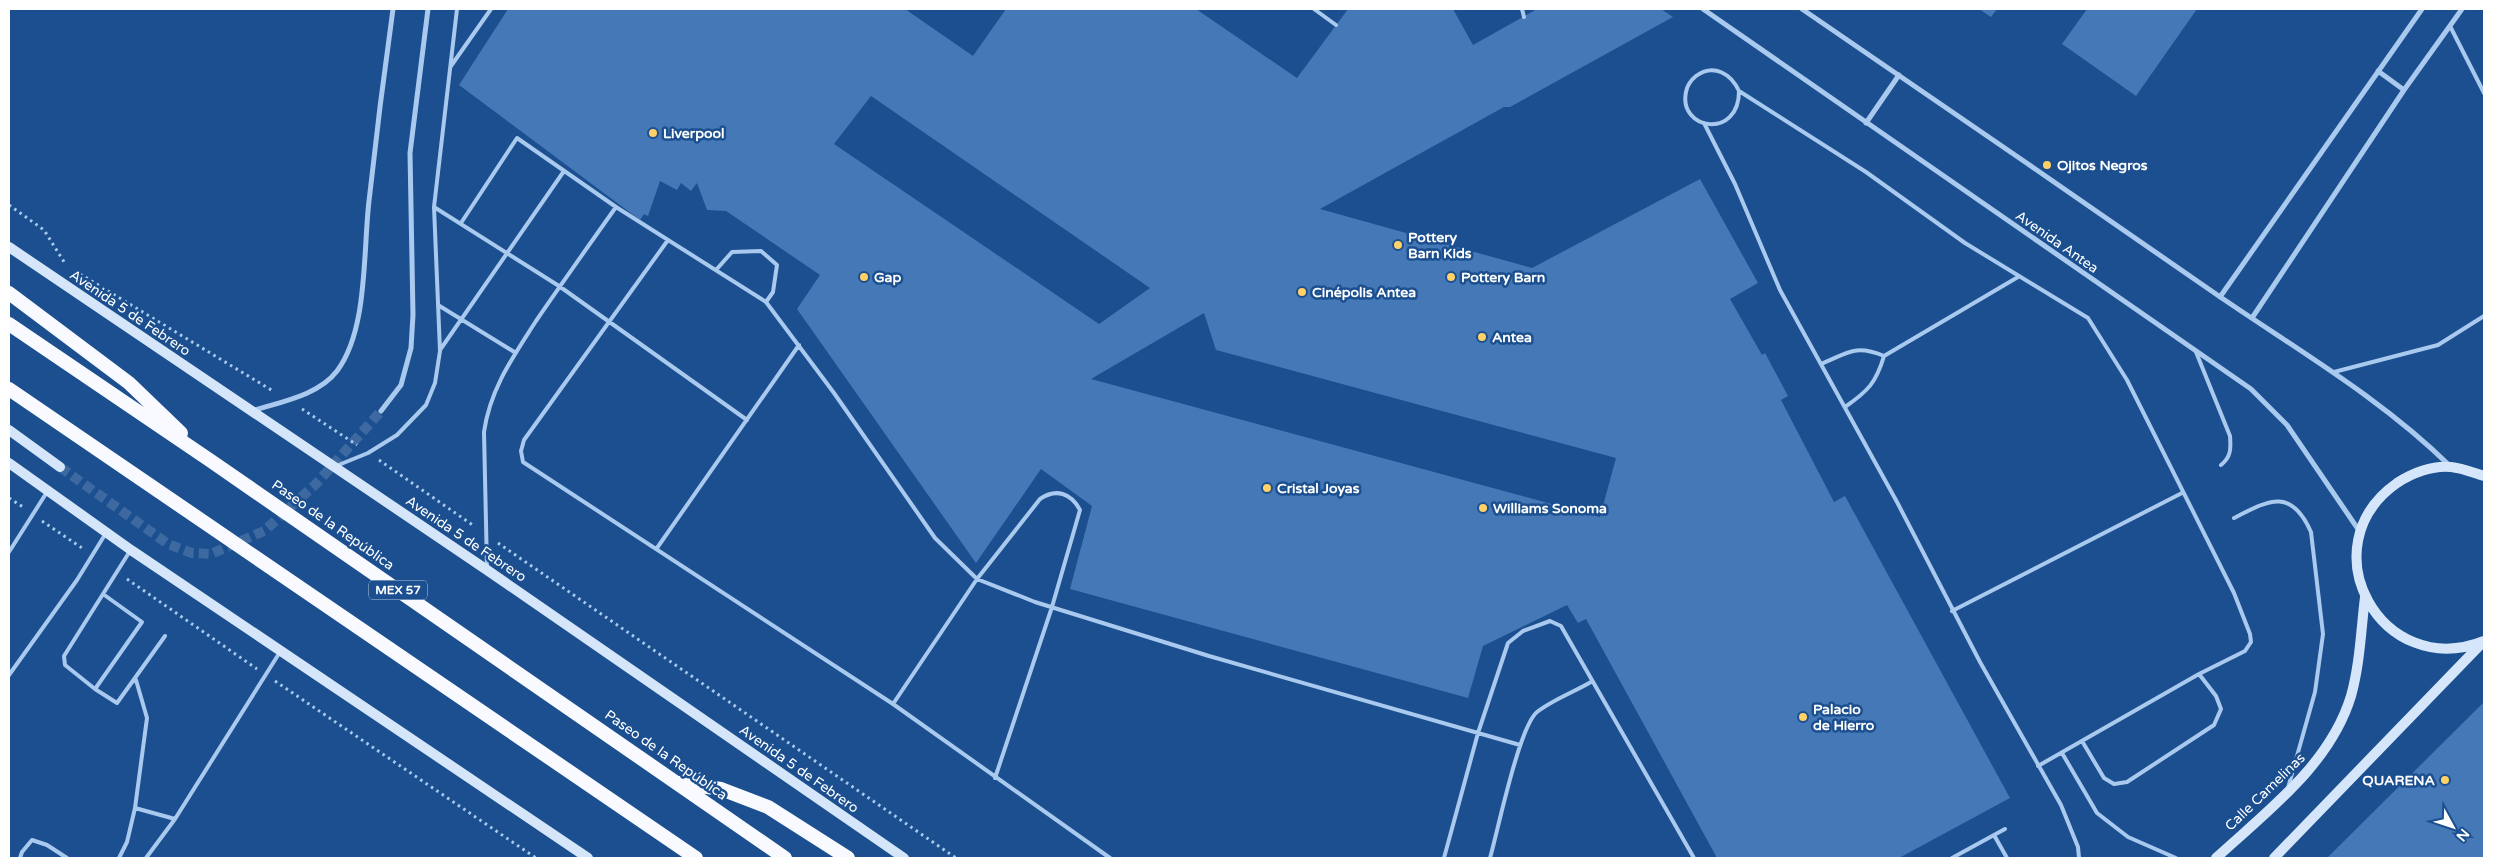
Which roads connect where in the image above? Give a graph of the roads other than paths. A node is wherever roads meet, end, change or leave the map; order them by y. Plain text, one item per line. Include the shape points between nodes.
1 (393, 9) edge
2 (428, 9) edge
3 (457, 9) edge
4 (491, 9) edge
5 (1314, 9) edge
6 (1522, 9) edge
7 (1703, 9) edge
8 (1802, 9) edge
9 (2422, 9) edge
10 (2462, 9) edge
11 (1524, 16) dead end
12 (1336, 25) dead end
13 (2450, 26) junction
14 (449, 68) junction
15 (2378, 71) junction
16 (1899, 75) junction
17 (2404, 90) junction
18 (1739, 91) junction
19 (2484, 93) edge
20 (1866, 123) junction
21 (1704, 124) junction
22 (564, 171) junction
23 (434, 207) junction
24 (616, 208) junction
25 (461, 223) junction
26 (668, 240) junction
27 (9, 248) edge
28 (508, 252) junction
29 (716, 270) junction
30 (2018, 277) junction
31 (559, 286) junction
32 (9, 293) edge
33 (2220, 297) junction
34 (766, 302) junction
35 (438, 305) junction
36 (2484, 316) edge
37 (2252, 318) junction
38 (461, 320) junction
39 (608, 320) junction
40 (9, 324) edge
41 (799, 346) junction
42 (440, 351) junction
43 (2196, 352) junction
44 (516, 353) junction
45 (1884, 356) junction
46 (1821, 364) junction
47 (2334, 372) junction
48 (9, 389) edge
49 (1845, 407) junction
50 (250, 411) junction
51 (381, 411) tunnel mouth
52 (747, 420) junction
53 (9, 430) edge
54 (210, 460) junction
55 (9, 463) edge
56 (2221, 465) dead end
57 (60, 467) tunnel mouth
58 (334, 467) junction
59 (2451, 467) junction
60 (2484, 476) edge
61 (48, 492) junction
62 (2182, 493) junction
63 (2234, 518) dead end
64 (2360, 532) junction
65 (106, 533) junction
66 (657, 548) junction
67 (130, 550) junction
68 (9, 552) edge
69 (487, 570) junction
70 (977, 579) junction
71 (103, 594) junction
72 (2365, 597) junction
73 (1052, 607) junction
74 (1952, 611) junction
75 (165, 636) dead end
76 (2484, 641) edge
77 (281, 650) junction
78 (2199, 674) junction
79 (9, 675) edge
80 (136, 680) junction
81 (1591, 682) junction
82 (95, 689) junction
83 (893, 704) junction
84 (1478, 733) junction
85 (2082, 741) junction
86 (1520, 745) junction
87 (2062, 752) junction
88 (2038, 766) junction
89 (995, 778) junction
90 (678, 783) junction
91 (2287, 792) junction
92 (135, 808) junction
93 (175, 819) junction
94 (2005, 829) dead end
95 (1994, 835) junction
96 (20, 858) edge
97 (67, 858) edge
98 (119, 858) edge
99 (146, 858) edge
100 (588, 858) edge
101 (696, 858) edge
102 (785, 858) edge
103 (848, 858) edge
104 (904, 858) edge
105 (1110, 858) edge
106 (1444, 858) edge
107 (1490, 858) edge
108 (1694, 858) edge
109 (1952, 858) edge
110 (2008, 858) edge
111 (2079, 858) edge
112 (2176, 858) edge
113 (2216, 858) edge
114 (2274, 858) edge

1 - 50 street via 358,318 349,351 336,373 314,389
2 - 51 street via 410,153 411,348 401,385
3 - 14 lane
4 - 14 lane
5 - 12 lane
6 - 11 lane
7 - 20 street, Avenida Antea
8 - 16 street
9 - 15 street
10 - 13 street
13 - 17 street
13 - 19 lane
14 - 23 lane
15 - 17 street
15 - 33 street
16 - 20 street
16 - 33 street
17 - 37 street
18 - 21 lane via 1735,113 1715,125
18 - 21 lane via 1726,73 1704,71 1694,77 1687,87 1687,109
18 - 30 lane via 1866,172
20 - 43 street, Avenida Antea
21 - 46 lane via 1735,184 1780,290
22 - 24 lane
22 - 25 lane via 517,138
22 - 28 lane
23 - 25 lane
23 - 35 lane
24 - 26 lane
24 - 31 lane
25 - 28 lane
26 - 29 lane
26 - 39 lane
27 - 50 main road, Avenida 5 de Febrero
28 - 31 lane
28 - 38 lane
29 - 34 lane
29 - 34 lane via 732,252 761,251 777,265 773,292
30 - 45 lane
30 - 62 lane via 2088,318 2126,380
31 - 39 lane
31 - 44 lane
32 - 54 highway via 129,383
33 - 37 street
34 - 41 lane
35 - 38 lane
35 - 42 lane
36 - 47 lane via 2438,344
37 - 47 street
38 - 42 lane
38 - 44 lane
39 - 52 lane
39 - 66 lane via 524,440 523,462
40 - 54 highway, Paseo de la República / MEX 57
41 - 52 lane
41 - 70 lane via 935,538
42 - 58 lane via 435,383 426,405 397,435 368,453
43 - 56 lane via 2230,436 2228,460
43 - 64 street, Avenida Antea via 2251,389 2287,425
44 - 69 lane via 496,386 484,432
45 - 46 lane via 1866,348
45 - 49 lane via 1879,373 1867,392
46 - 49 lane
47 - 59 street via 2424,441
48 - 101 highway
49 - 74 lane
50 - 58 main road, Avenida 5 de Febrero
52 - 66 lane
53 - 57 main road
54 - 90 highway, Paseo de la República / MEX 57
55 - 61 main road
58 - 69 main road, Avenida 5 de Febrero
59 - 60 main road
59 - 64 main road via 2420,472 2385,492 2370,510
61 - 65 main road
61 - 68 lane
62 - 74 lane
62 - 78 lane via 2234,593 2251,642 2245,651
63 - 91 lane via 2266,502 2282,500 2293,505 2305,517 2311,532 2323,634 2314,692
64 - 72 main road via 2356,565
65 - 67 main road
65 - 79 lane via 77,580
66 - 83 lane
67 - 71 lane
67 - 77 main road
69 - 104 main road, Avenida 5 de Febrero
70 - 73 lane
70 - 73 lane via 1040,499 1049,493 1059,492 1075,502 1080,510
70 - 83 lane
71 - 82 lane via 64,656 65,665
71 - 82 lane via 142,622
72 - 76 main road via 2380,621 2402,638 2428,648 2456,649
72 - 91 main road, Calle Camelinas via 2358,665 2351,696 2337,729 2319,758
73 - 84 lane
73 - 89 lane
74 - 88 lane
75 - 80 lane
76 - 114 main road
77 - 93 lane
77 - 100 main road
78 - 85 lane
78 - 85 lane via 2216,696 2221,709 2214,725 2127,782 2114,784 2104,778
80 - 82 lane via 117,703
80 - 92 lane via 147,718
81 - 84 lane via 1560,626 1550,621 1538,624 1508,643
81 - 86 lane via 1537,712 1528,724
81 - 108 lane
83 - 89 lane
84 - 86 lane
84 - 106 lane
85 - 87 lane
86 - 107 lane
87 - 88 lane
87 - 112 lane via 2097,813 2128,836
88 - 111 lane via 2070,825
89 - 105 lane
90 - 102 highway, Paseo de la República / MEX 57
90 - 103 highway via 721,788 768,807
91 - 113 main road, Calle Camelinas
92 - 93 lane
92 - 98 lane via 127,842
93 - 99 lane
94 - 95 lane
95 - 109 lane
95 - 110 lane
96 - 97 lane via 32,840

